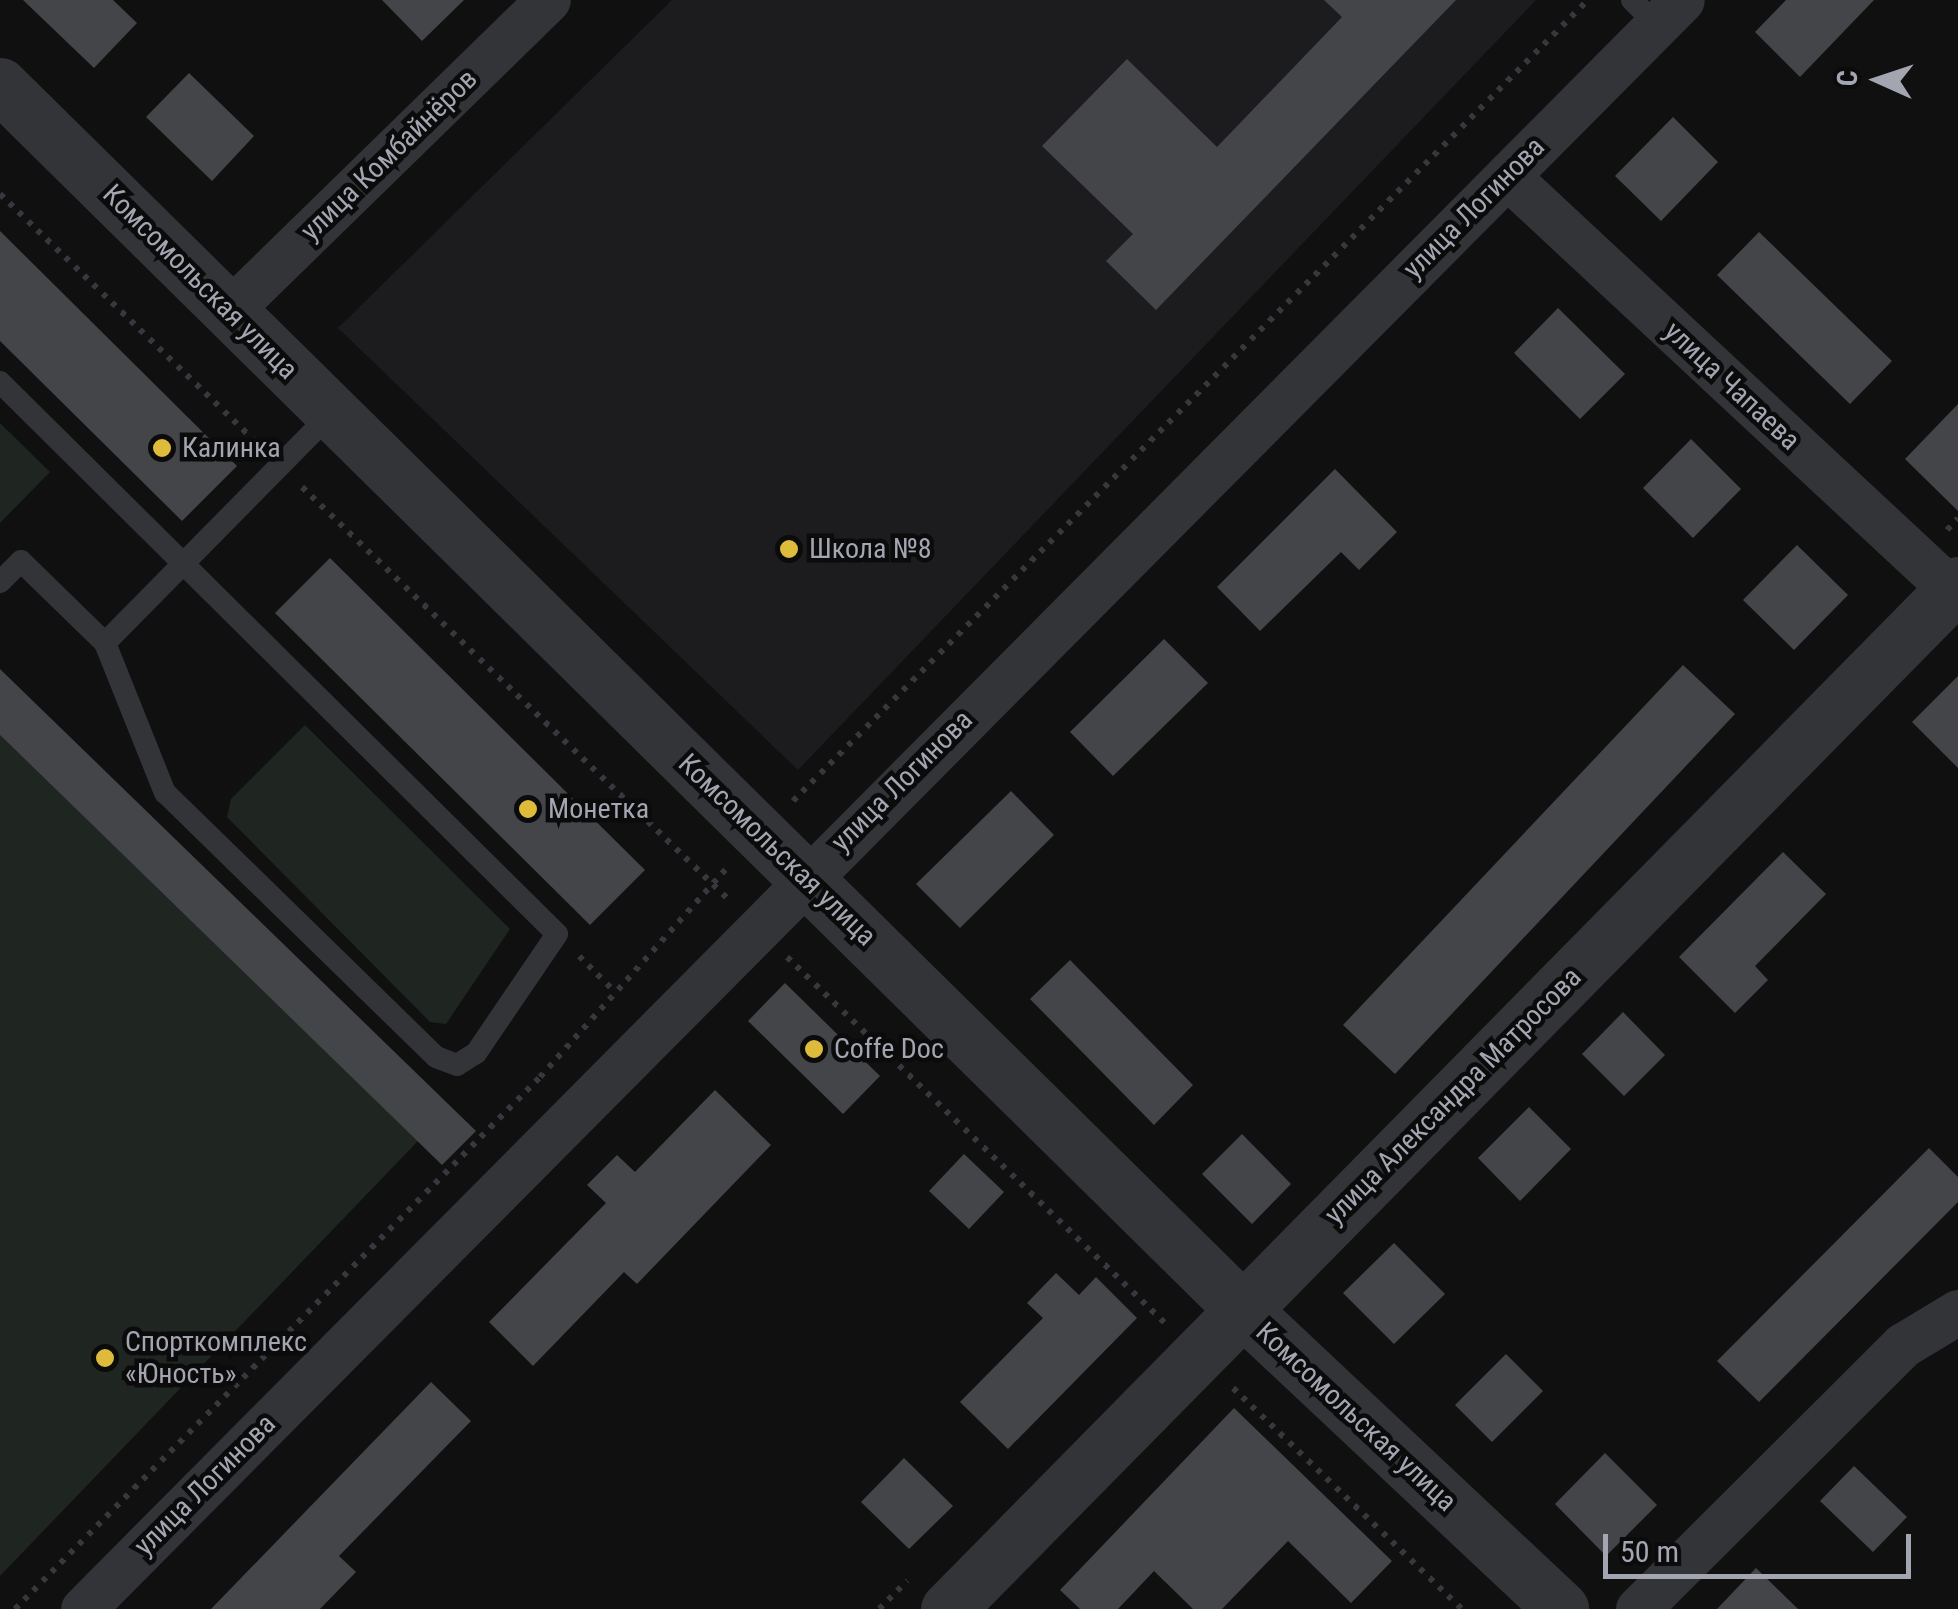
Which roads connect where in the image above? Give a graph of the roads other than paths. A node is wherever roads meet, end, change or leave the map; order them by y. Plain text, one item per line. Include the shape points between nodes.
1 (548, 0) edge
2 (1657, 8) edge
3 (0, 85) edge
4 (1506, 176) junction
5 (230, 310) junction
6 (0, 382) edge
7 (332, 412) junction
8 (183, 564) junction
9 (0, 582) edge
10 (1956, 590) edge
11 (104, 643) junction
12 (806, 878) junction
13 (1242, 1310) junction
14 (1958, 1312) edge
15 (83, 1609) edge
16 (948, 1609) edge
17 (1561, 1609) edge
18 (1638, 1609) edge

1 - 5 street, улица Комбайнёров
2 - 4 street, улица Логинова
3 - 5 street, Комсомольская улица
4 - 10 street, улица Чапаева
4 - 12 street, улица Логинова
5 - 7 street, Комсомольская улица
6 - 8 lane
7 - 8 lane
7 - 12 street, Комсомольская улица
8 - 11 lane
8 - 11 lane via 557,934 476,1052 457,1065 436,1057 165,793
9 - 11 lane via 22,560
10 - 13 street, улица Александра Матросова
12 - 13 street, Комсомольская улица
12 - 15 street, улица Логинова
13 - 16 street, улица Александра Матросова
13 - 17 street, Комсомольская улица
14 - 18 street via 1903,1345

